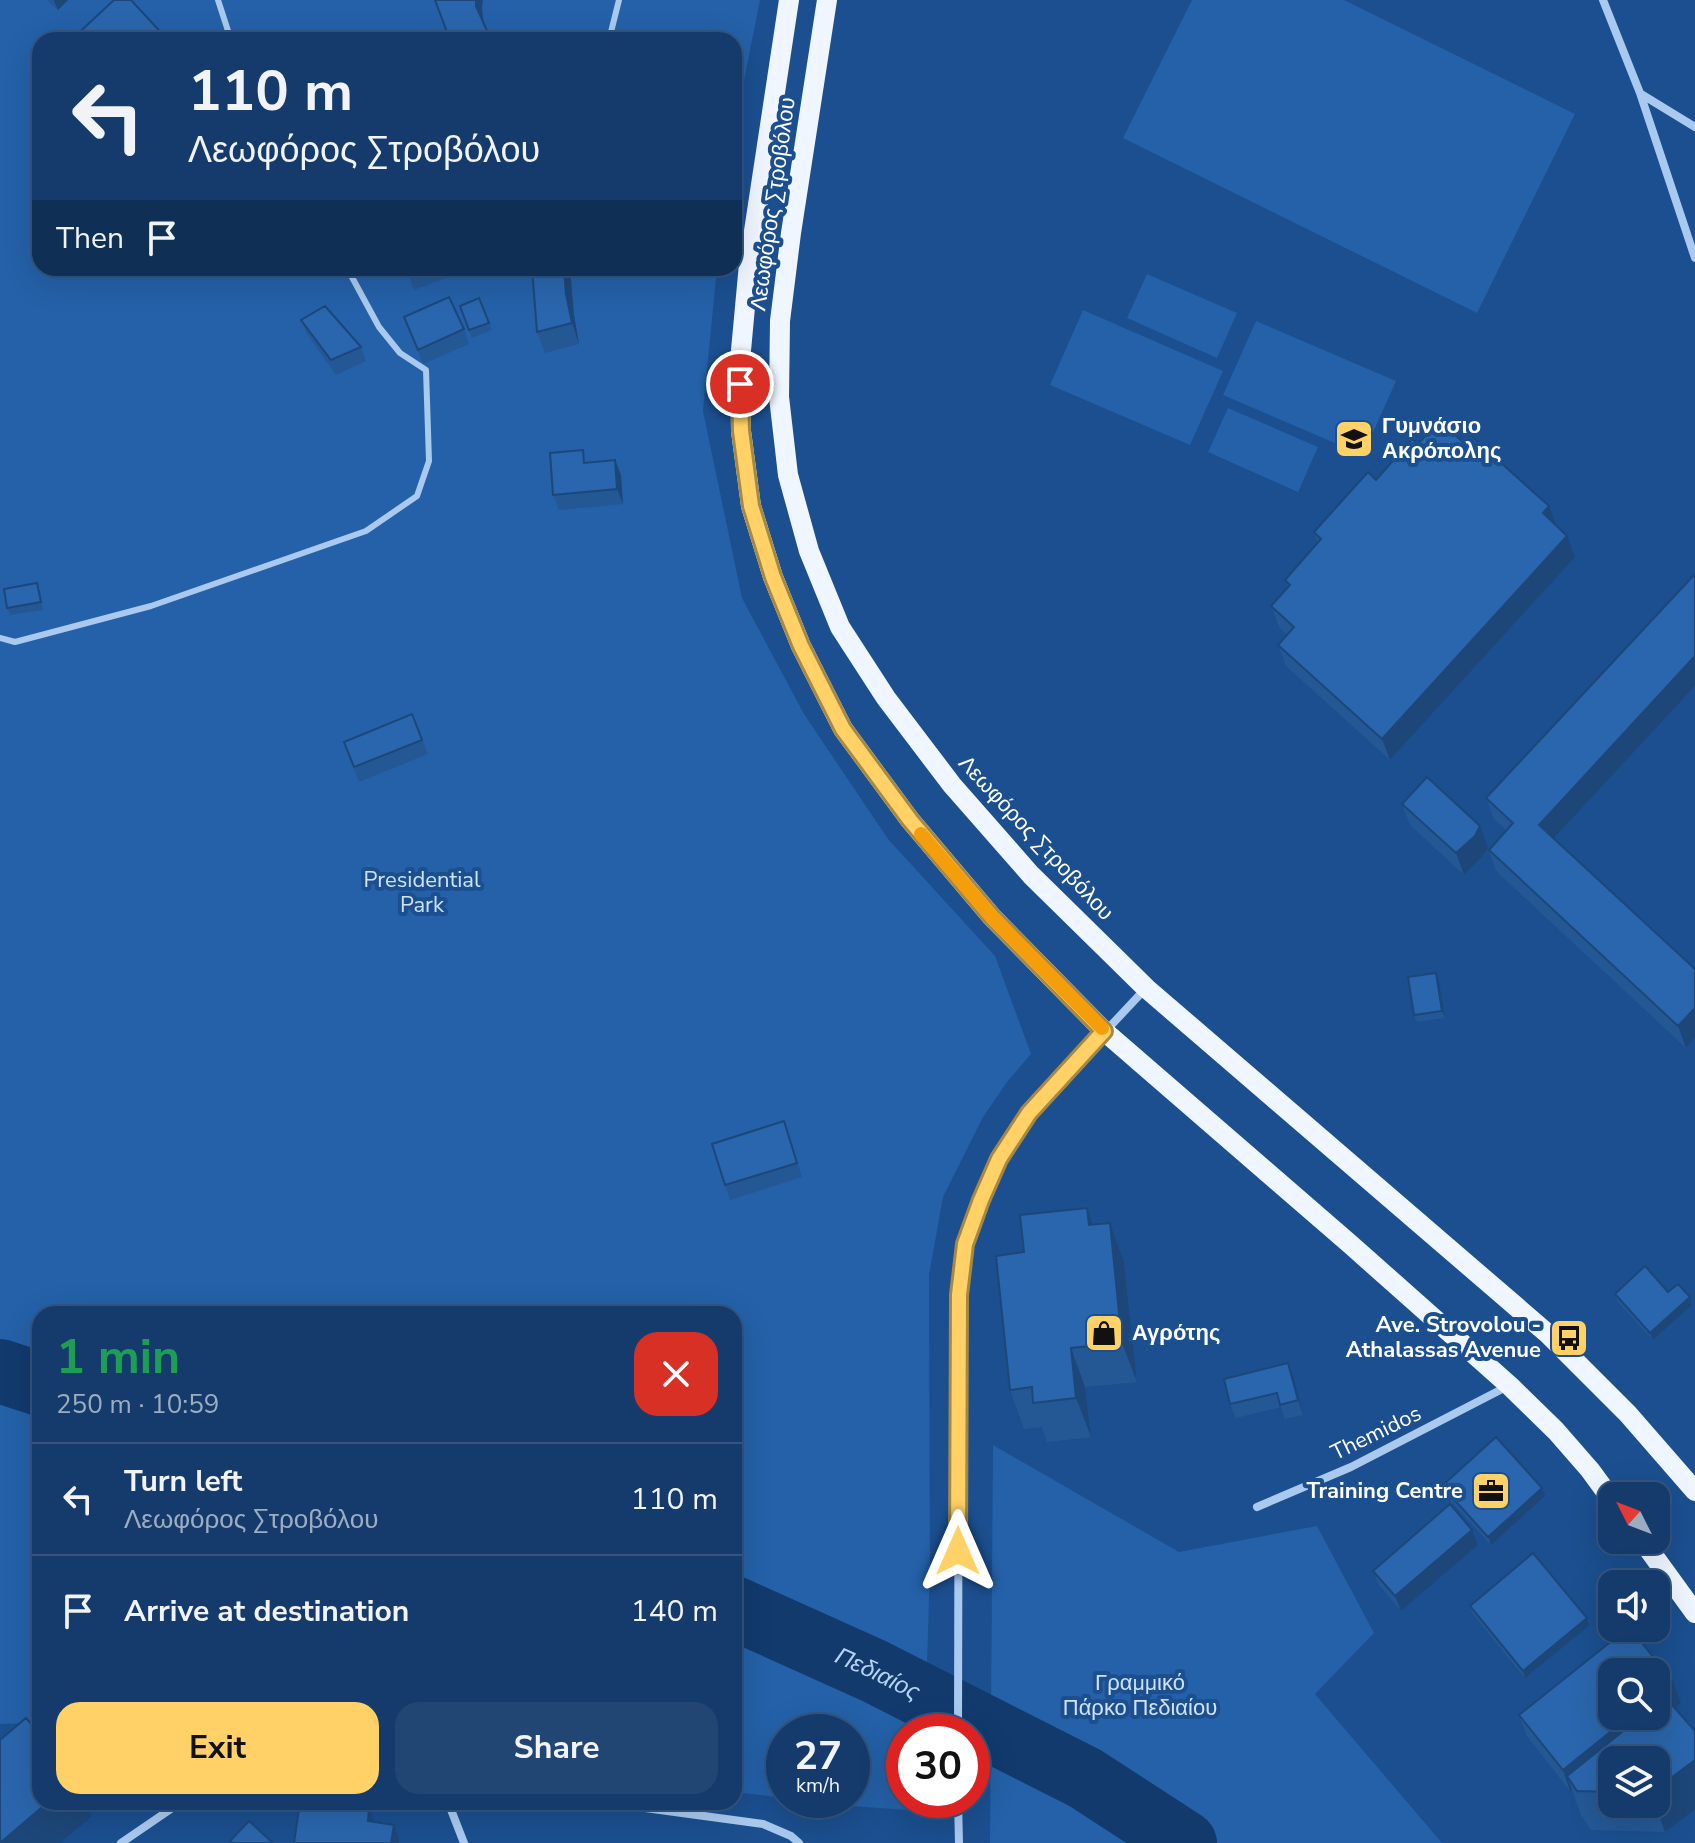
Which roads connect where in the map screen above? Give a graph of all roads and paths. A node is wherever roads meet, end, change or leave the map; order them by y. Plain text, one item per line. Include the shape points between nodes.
1 (218, 0) edge
2 (619, 0) edge
3 (789, 0) edge
4 (827, 0) edge
5 (1603, 0) edge
6 (228, 32) edge
7 (611, 32) edge
8 (1640, 93) junction
9 (1695, 127) edge
10 (1695, 258) edge
11 (351, 276) edge
12 (0, 638) edge
13 (1146, 988) junction
14 (1104, 1031) junction
15 (1510, 1386) junction
16 (1599, 1482) edge
17 (1695, 1491) edge
18 (1257, 1507) dead end
19 (1652, 1554) edge
20 (1695, 1613) edge
21 (958, 1714) edge
22 (169, 1810) edge
23 (451, 1810) edge
24 (660, 1810) edge
25 (958, 1818) edge
26 (121, 1843) edge
27 (464, 1843) edge
28 (799, 1843) edge
29 (959, 1843) edge

1 - 6 lane
2 - 7 lane
3 - 14 main road, Λεωφόρος Στροβόλου via 749,264 740,361 741,431 751,506 801,646 843,729 910,820 992,917
4 - 13 main road, Λεωφόρος Στροβόλου via 780,321 779,397 788,475 809,551 840,627 952,785 1031,875
5 - 8 street
8 - 9 street
8 - 10 street
11 - 12 lane via 379,327 400,353 426,370 429,461 417,496 366,531 151,606 15,642
13 - 14 street
13 - 17 main road, Λεωφόρος Στροβόλου via 1548,1334
14 - 15 main road, Λεωφόρος Στροβόλου
14 - 21 street via 1029,1113 999,1159 965,1244 959,1295
15 - 16 main road, Λεωφόρος Στροβόλου
15 - 18 street, Themidos via 1351,1467
19 - 20 main road
22 - 26 street
23 - 27 street
24 - 28 street via 763,1824
25 - 29 street

